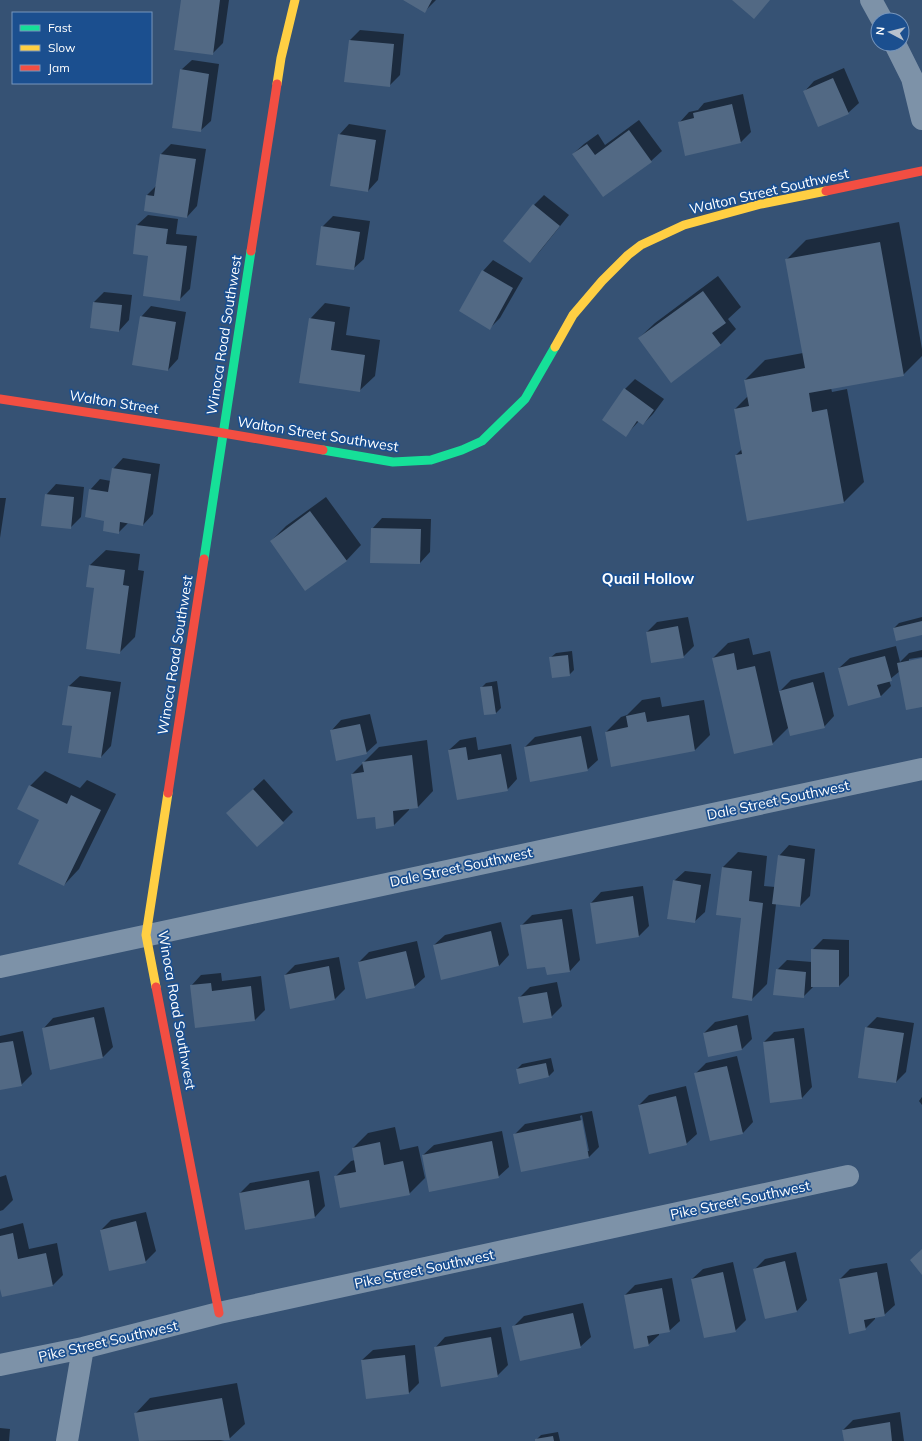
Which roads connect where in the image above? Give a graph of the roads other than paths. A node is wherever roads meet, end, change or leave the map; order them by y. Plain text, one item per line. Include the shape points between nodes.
1 (295, 0) edge
2 (871, 0) edge
3 (878, 12) edge
4 (899, 52) edge
5 (922, 119) edge
6 (922, 171) edge
7 (0, 399) edge
8 (223, 433) junction
9 (922, 769) edge
10 (146, 935) junction
11 (0, 967) edge
12 (848, 1176) dead end
13 (219, 1313) junction
14 (83, 1348) junction
15 (0, 1365) edge
16 (67, 1441) edge

1 - 8 street, Winoca Road Southwest via 281,58
2 - 3 street
4 - 5 street via 912,78
6 - 8 street, Walton Street Southwest via 761,204 684,225 641,245 602,281 573,315 525,399 482,441 462,450 430,460 393,462
7 - 8 street, Walton Street
8 - 10 street, Winoca Road Southwest
9 - 10 street, Dale Street Southwest
10 - 11 street, Dale Street Southwest
10 - 13 street, Winoca Road Southwest
12 - 13 street, Pike Street Southwest
13 - 14 street, Pike Street Southwest
14 - 15 street, Pike Street Southwest
14 - 16 street

